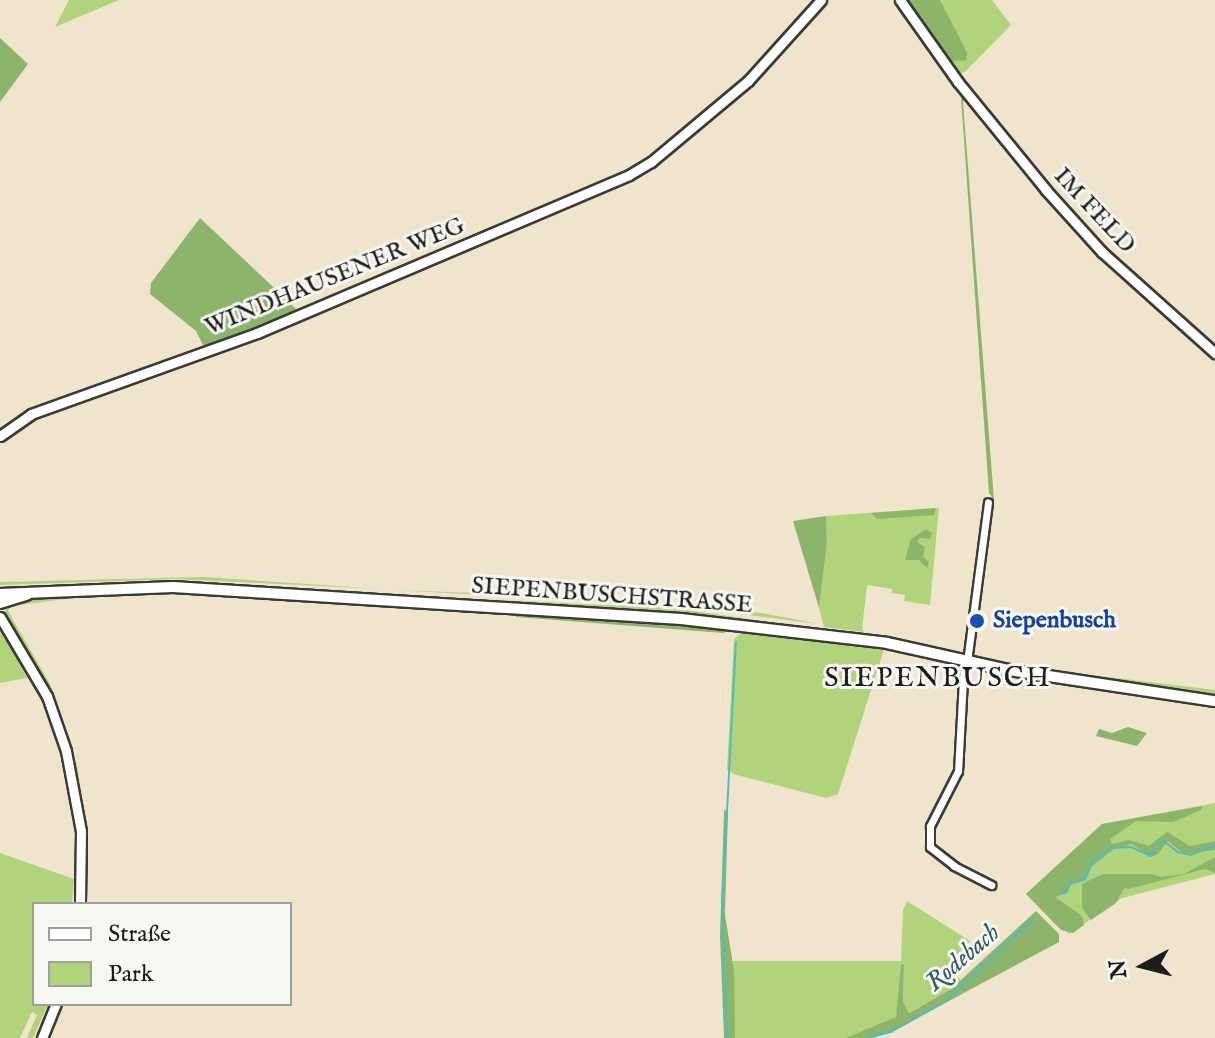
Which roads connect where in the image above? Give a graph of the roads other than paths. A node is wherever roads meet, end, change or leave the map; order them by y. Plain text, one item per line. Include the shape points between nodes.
1 (821, 0) edge
2 (900, 0) edge
3 (1215, 353) edge
4 (0, 436) edge
5 (988, 502) dead end
6 (0, 594) edge
7 (27, 595) junction
8 (0, 603) edge
9 (0, 617) edge
10 (966, 661) junction
11 (1215, 701) edge
12 (991, 885) dead end
13 (80, 902) edge
14 (55, 1006) edge
15 (42, 1038) edge

1 - 4 street, WINDHAUSENER WEG via 758,71 651,162 597,190 233,343 31,414
2 - 3 street, IM FELD via 958,82 1102,252
5 - 10 street
6 - 7 main road, SIEPENBUSCHSTRASSE
7 - 8 main road
7 - 10 main road, SIEPENBUSCHSTRASSE via 173,587 681,619 887,643
9 - 13 street via 47,696 66,751 81,831
10 - 11 main road, SIEPENBUSCHSTRASSE
10 - 12 street via 958,771 930,826 930,847
14 - 15 street

